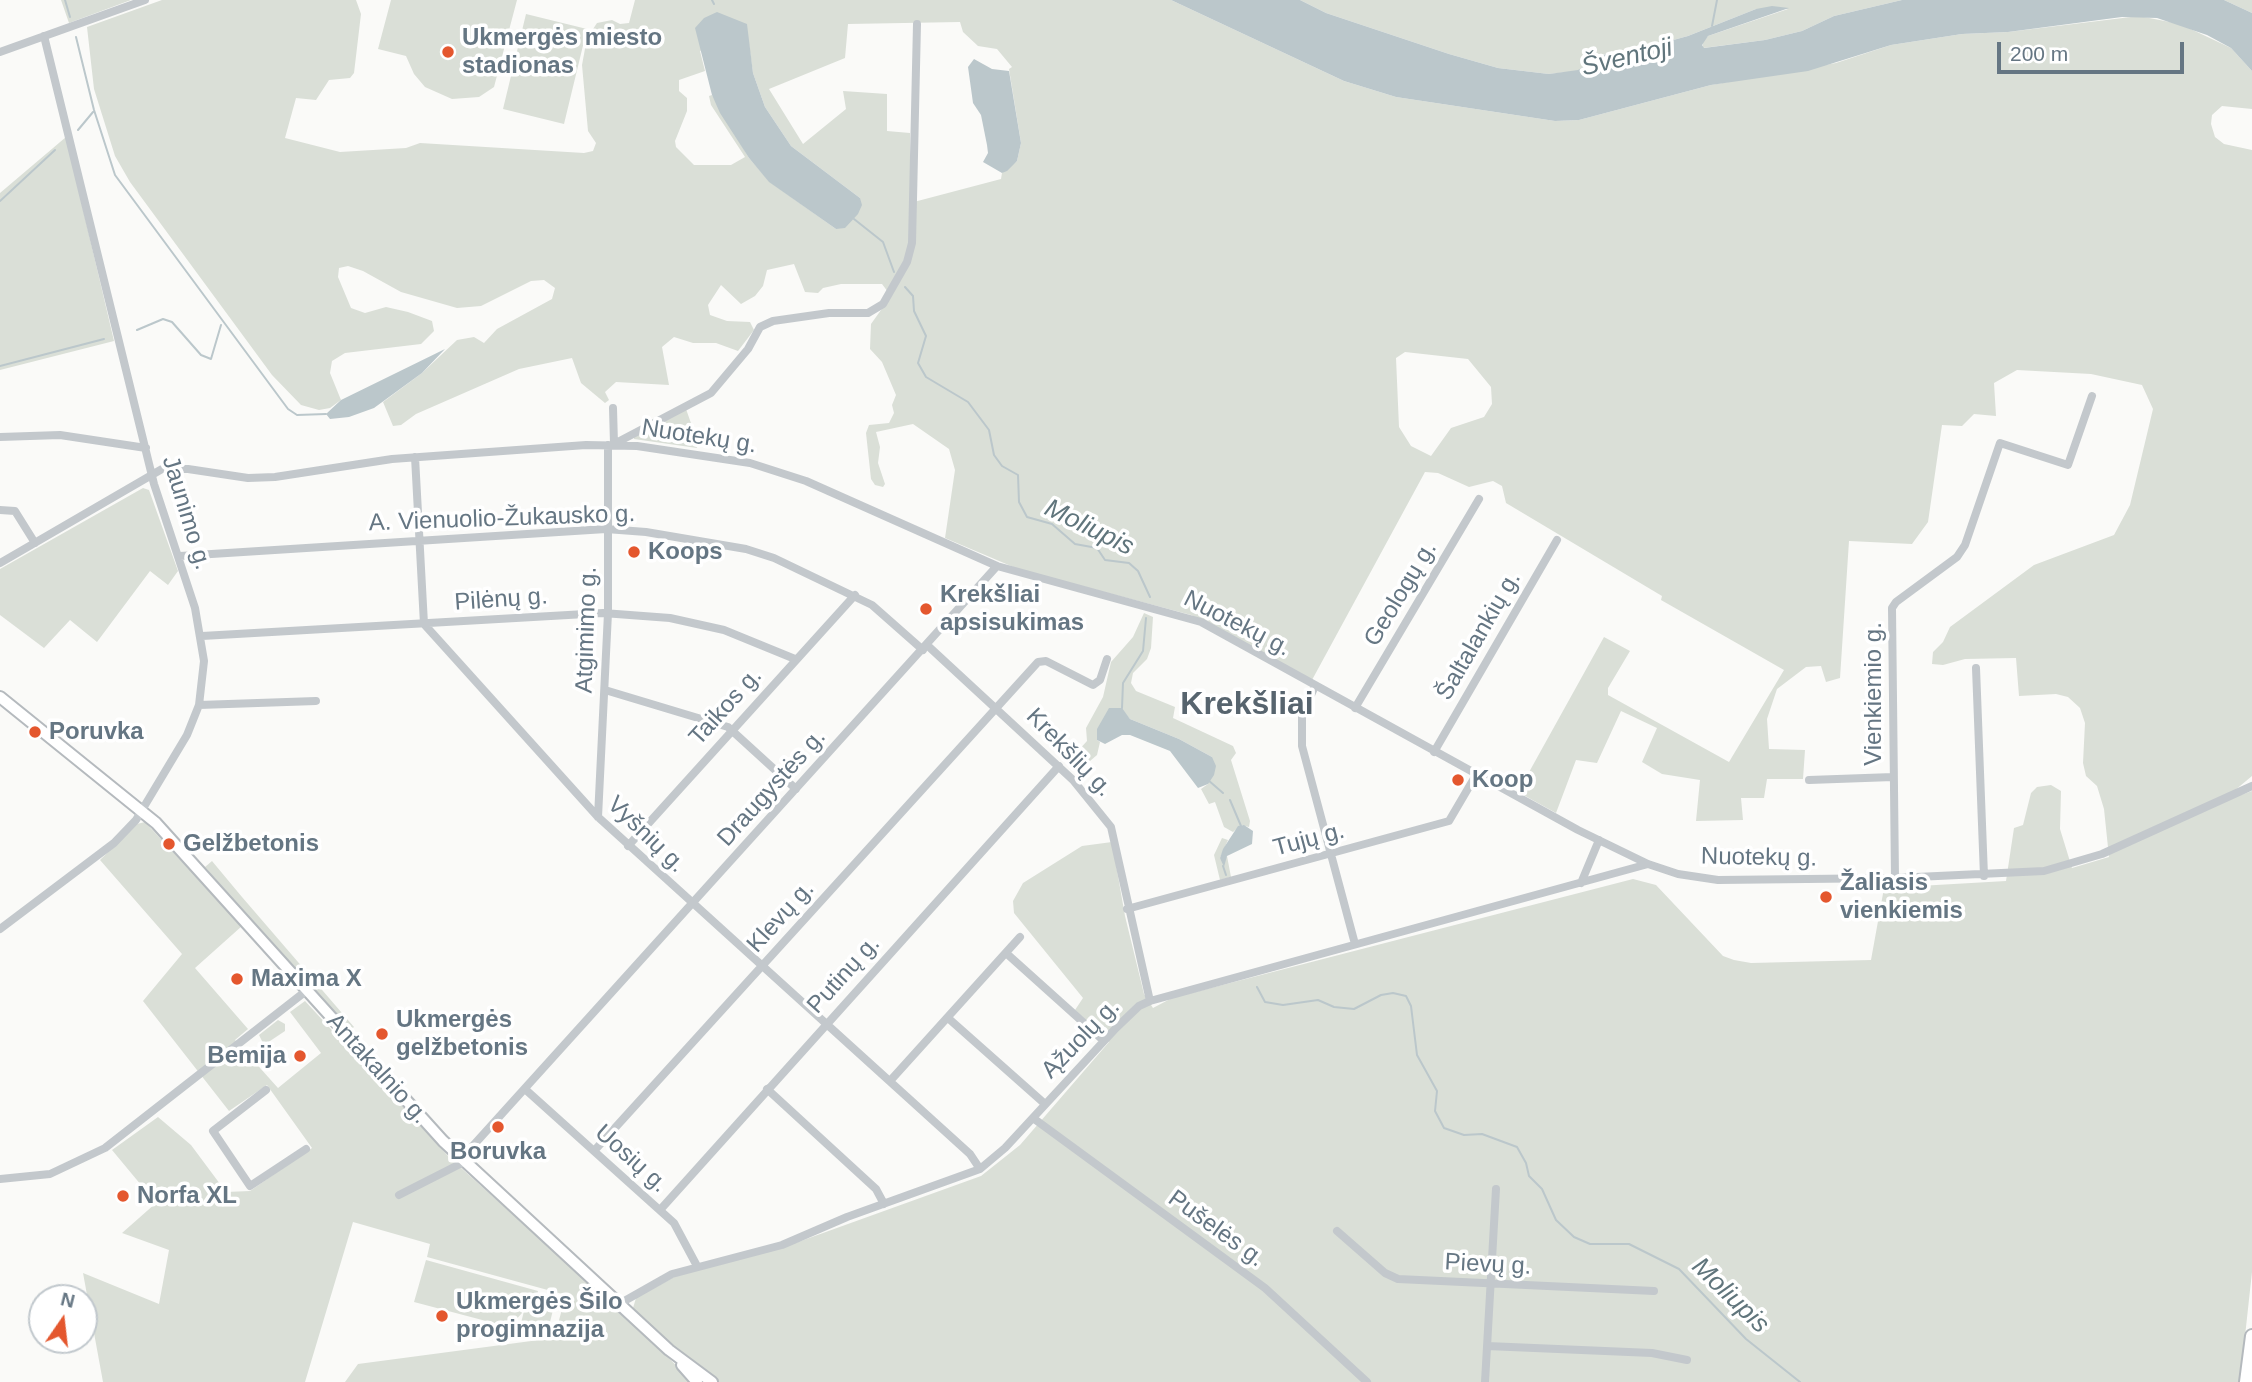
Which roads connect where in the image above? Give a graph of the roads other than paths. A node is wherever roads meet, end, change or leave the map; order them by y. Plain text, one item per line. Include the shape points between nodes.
1 (145, 0) edge
2 (916, 24) dead end
3 (44, 36) junction
4 (0, 52) edge
5 (2092, 396) dead end
6 (613, 408) dead end
7 (0, 437) edge
8 (611, 444) junction
9 (146, 448) junction
10 (415, 457) junction
11 (152, 475) junction
12 (1479, 499) dead end
13 (0, 510) edge
14 (609, 528) junction
15 (1557, 540) dead end
16 (420, 541) junction
17 (35, 543) junction
18 (180, 556) junction
19 (0, 564) edge
20 (997, 566) junction
21 (855, 595) junction
22 (608, 613) junction
23 (424, 624) junction
24 (202, 636) junction
25 (925, 647) junction
26 (795, 659) junction
27 (1107, 659) dead end
28 (1976, 668) dead end
29 (1315, 686) junction
30 (605, 691) junction
31 (0, 697) edge
32 (316, 701) dead end
33 (199, 705) junction
34 (995, 707) junction
35 (1355, 708) junction
36 (732, 729) junction
37 (1434, 752) junction
38 (1059, 766) junction
39 (1476, 775) junction
40 (1893, 777) junction
41 (2252, 779) edge
42 (1809, 780) dead end
43 (2252, 786) edge
44 (796, 789) junction
45 (2230, 796) junction
46 (141, 810) junction
47 (598, 817) junction
48 (1599, 840) junction
49 (628, 846) junction
50 (1332, 853) junction
51 (1648, 864) junction
52 (1984, 876) junction
53 (1895, 878) junction
54 (1581, 883) junction
55 (692, 905) junction
56 (1127, 909) junction
57 (0, 929) edge
58 (1020, 937) dead end
59 (1355, 944) junction
60 (1006, 953) junction
61 (762, 966) junction
62 (306, 990) junction
63 (1150, 1001) junction
64 (948, 1018) junction
65 (825, 1024) junction
66 (1104, 1041) junction
67 (890, 1081) junction
68 (767, 1089) junction
69 (266, 1090) dead end
70 (526, 1090) junction
71 (1045, 1104) junction
72 (1033, 1118) junction
73 (306, 1149) dead end
74 (594, 1151) junction
75 (463, 1161) junction
76 (0, 1168) edge
77 (980, 1169) junction
78 (1, 1178) edge
79 (1496, 1189) dead end
80 (399, 1195) dead end
81 (884, 1204) junction
82 (660, 1210) junction
83 (1337, 1231) dead end
84 (697, 1266) junction
85 (1491, 1285) junction
86 (1654, 1291) dead end
87 (619, 1304) junction
88 (2252, 1336) edge
89 (1487, 1346) junction
90 (669, 1350) junction
91 (1687, 1360) dead end
92 (697, 1382) edge
93 (712, 1382) edge
94 (1367, 1382) edge
95 (1485, 1382) edge
96 (2246, 1382) edge

1 - 3 street
2 - 8 street via 912,243 894,289 877,310 868,313 829,313 760,327 711,393
3 - 4 street
3 - 9 street, Jaunimo g.
5 - 40 street, Vienkiemio g. via 2068,465 2000,443 1957,558 1892,608
6 - 8 street, Atgimimo g.
7 - 9 street via 61,435
8 - 10 street, Nuotekų g.
8 - 14 street, Atgimimo g.
8 - 20 street, Nuotekų g. via 750,463 806,481
9 - 11 street, Jaunimo g.
10 - 11 street, Nuotekų g. via 275,477 248,478 173,467
10 - 16 street
11 - 17 street, Nuotekų g.
11 - 18 street, Jaunimo g.
12 - 35 street, Geologų g.
13 - 17 street via 15,511
14 - 16 street, A. Vienuolio-Žukausko g.
14 - 21 street, A. Vienuolio-Žukausko g. via 747,549
14 - 22 street, Atgimimo g.
15 - 37 street, Šaltalankių g.
16 - 18 street, A. Vienuolio-Žukausko g.
16 - 23 street
17 - 19 street, Nuotekų g.
18 - 24 street, Jaunimo g.
20 - 25 street, Draugystės g.
20 - 29 street, Nuotekų g. via 1191,618
21 - 25 street, A. Vienuolio-Žukausko g.
21 - 26 street, Taikos g.
22 - 23 street, Pilėnų g.
22 - 26 street, Pilėnų g. via 670,618 724,630
22 - 30 street, Atgimimo g.
23 - 24 street, Pilėnų g.
23 - 47 street, Vyšnių g.
24 - 33 street, Jaunimo g.
25 - 34 street, Krekšlių g.
25 - 44 street, Draugystės g.
26 - 36 street, Taikos g.
27 - 34 street, Klevų g. via 1100,680 1093,685 1046,661 1038,662
28 - 52 street
29 - 35 street, Nuotekų g.
29 - 50 street via 1302,715 1300,733
30 - 36 street
30 - 47 street, Atgimimo g.
31 - 46 main road, Antakalnio g.
32 - 33 street
33 - 46 street, Jaunimo g. via 179,751
34 - 38 street, Krekšlių g.
34 - 61 street, Klevų g.
35 - 37 street, Nuotekų g.
36 - 44 street
36 - 49 street, Taikos g.
37 - 39 street, Nuotekų g.
38 - 56 street, Krekšlių g. via 1111,827
38 - 65 street, Putinų g.
39 - 48 street, Nuotekų g.
39 - 50 street, Tujų g. via 1449,821
40 - 42 street
40 - 53 street, Vienkiemio g.
41 - 45 street
43 - 45 street
44 - 55 street, Draugystės g.
45 - 52 street, Nuotekų g. via 2079,862 2043,871
46 - 57 street, Jaunimo g. via 114,843
46 - 62 main road, Antakalnio g. via 182,849
47 - 49 street, Vyšnių g.
48 - 51 street, Nuotekų g.
48 - 54 street
49 - 55 street, Vyšnių g.
50 - 56 street, Tujų g.
50 - 59 street
51 - 53 street, Nuotekų g. via 1718,880
51 - 54 street, Ąžuolų g.
52 - 53 street, Nuotekų g.
54 - 59 street, Ąžuolų g.
55 - 61 street, Vyšnių g.
55 - 70 street, Draugystės g.
56 - 63 street, Krekšlių g.
58 - 60 street
59 - 63 street, Ąžuolų g.
60 - 64 street
60 - 66 street
61 - 65 street, Vyšnių g.
61 - 74 street, Klevų g.
62 - 75 main road, Antakalnio g.
62 - 78 street via 105,1148 50,1174
63 - 66 street, Ąžuolų g. via 1131,1012
64 - 67 street
64 - 71 street
65 - 67 street, Vyšnių g.
65 - 68 street, Putinų g.
66 - 71 street, Ąžuolų g.
67 - 77 street, Vyšnių g. via 970,1154
68 - 81 street via 876,1189
68 - 82 street, Putinų g.
69 - 73 street via 213,1131 250,1186
70 - 74 street, Uosių g.
70 - 75 street, Draugystės g.
71 - 72 street, Ąžuolų g.
72 - 77 street, Ąžuolų g.
72 - 94 street, Pušelės g. via 1265,1288
74 - 82 street, Uosių g.
75 - 80 street, Draugystės g.
75 - 87 main road, Antakalnio g.
76 - 78 street
77 - 81 street, Ąžuolų g.
79 - 85 street
81 - 84 street, Ąžuolų g. via 782,1245
82 - 84 street, Uosių g. via 680,1231
83 - 85 street, Pievų g. via 1391,1278
84 - 87 street, Ąžuolų g. via 661,1278
85 - 86 street, Pievų g.
85 - 89 street
87 - 90 main road, Antakalnio g.
88 - 96 highway
89 - 91 street via 1652,1353
89 - 95 street
90 - 92 main road, Antakalnio g.
90 - 93 main road, Antakalnio g.

